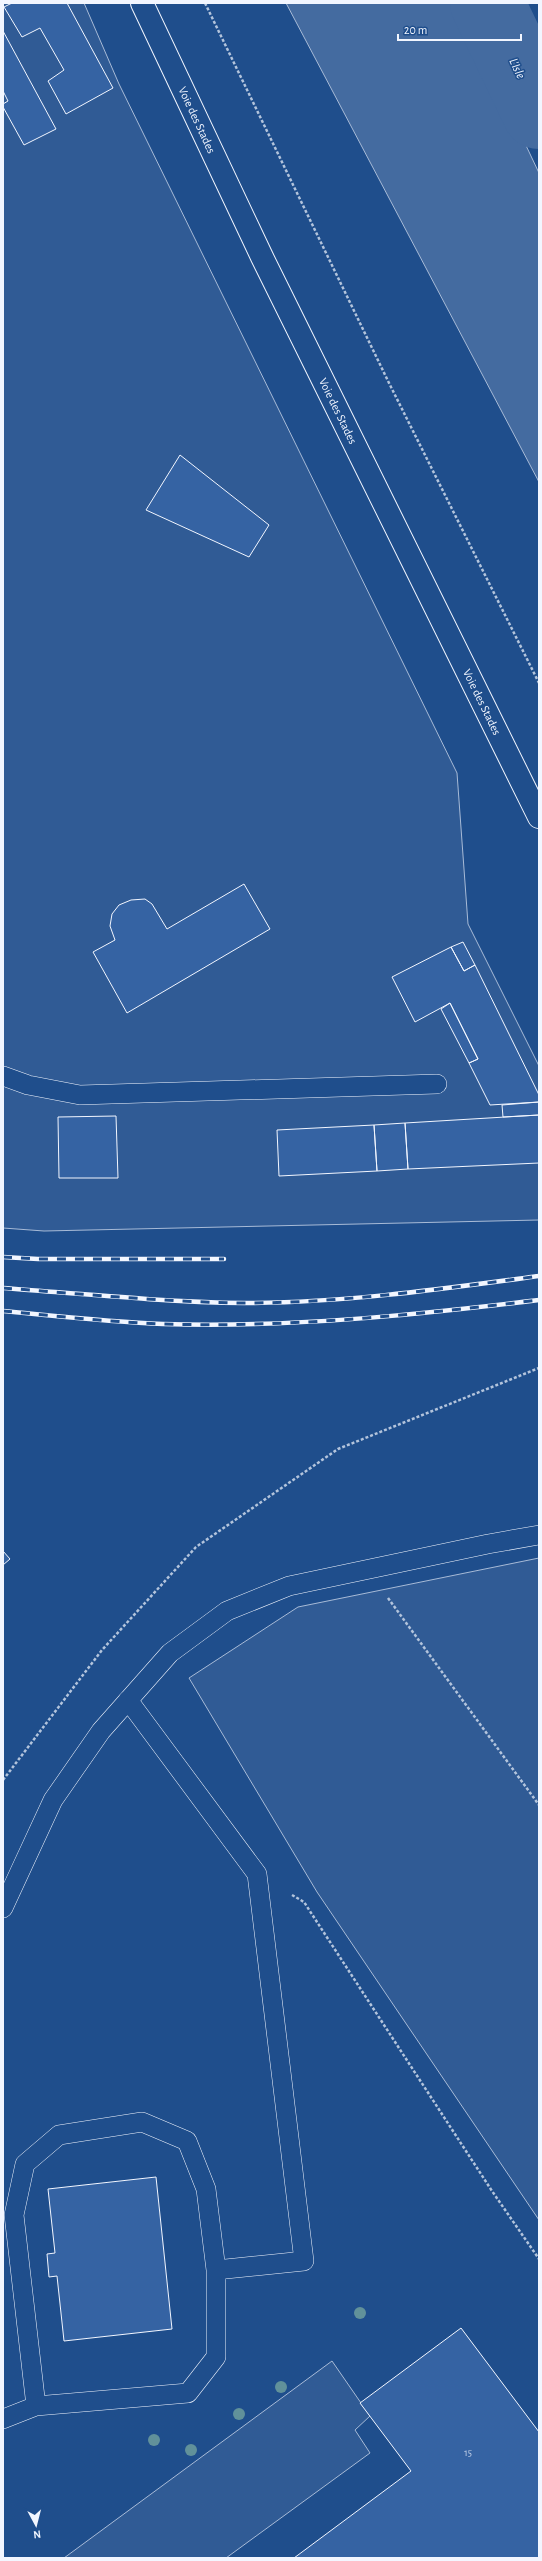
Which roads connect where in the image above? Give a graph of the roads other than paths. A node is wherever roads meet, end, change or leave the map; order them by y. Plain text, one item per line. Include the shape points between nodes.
1 (142, 3) edge
2 (539, 817) edge
3 (3, 1076) edge
4 (438, 1084) dead end
5 (539, 1535) edge
6 (128, 1700) junction
7 (3, 1908) edge
8 (216, 2270) junction
9 (36, 2406) junction
10 (3, 2419) edge

1 - 2 main road, Voie des Stades via 262,256
3 - 4 lane via 28,1085 80,1095
5 - 6 lane via 366,1568 289,1586 227,1612 170,1653
6 - 7 lane via 101,1731 53,1800
6 - 8 lane via 257,1874 304,2262
8 - 9 lane via 216,2357 188,2393
8 - 9 lane via 206,2189 187,2141 142,2122 59,2135 25,2164 14,2215
9 - 10 lane

